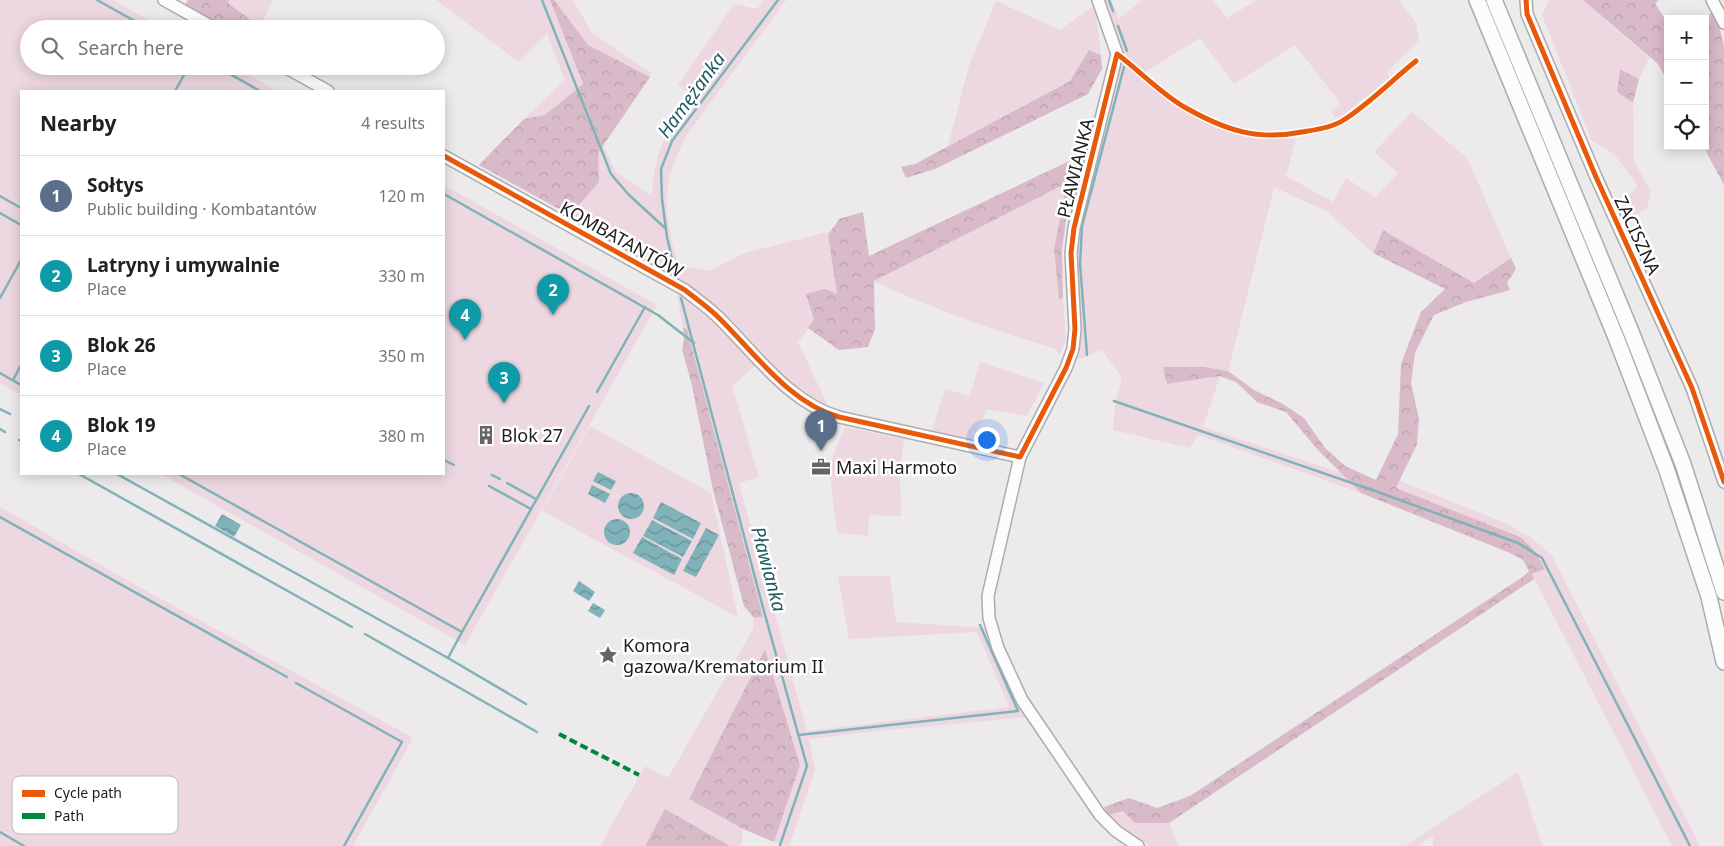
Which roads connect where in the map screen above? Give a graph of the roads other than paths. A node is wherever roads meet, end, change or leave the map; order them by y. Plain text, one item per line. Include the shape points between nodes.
1 (164, 0) edge
2 (1098, 0) edge
3 (1477, 0) edge
4 (1494, 0) edge
5 (1526, 0) edge
6 (1712, 0) edge
7 (200, 20) edge
8 (1724, 23) edge
9 (299, 75) edge
10 (326, 90) edge
11 (445, 157) edge
12 (1020, 457) junction
13 (1724, 482) edge
14 (1724, 592) edge
15 (1724, 662) edge
16 (1138, 846) edge

1 - 7 street
2 - 12 street, PŁAWIANKA via 1117,54 1074,228 1071,252 1073,349
3 - 15 street via 1666,468 1709,597
4 - 14 street via 1680,456
5 - 13 street, ZACISZNA via 1528,14 1596,177 1692,388
6 - 8 street
9 - 10 street
11 - 12 street, KOMBATANTÓW via 685,290 716,315 795,395 818,410 839,418
12 - 16 street, PŁAWIANKA via 988,596 989,618 998,648 1022,700 1100,815

